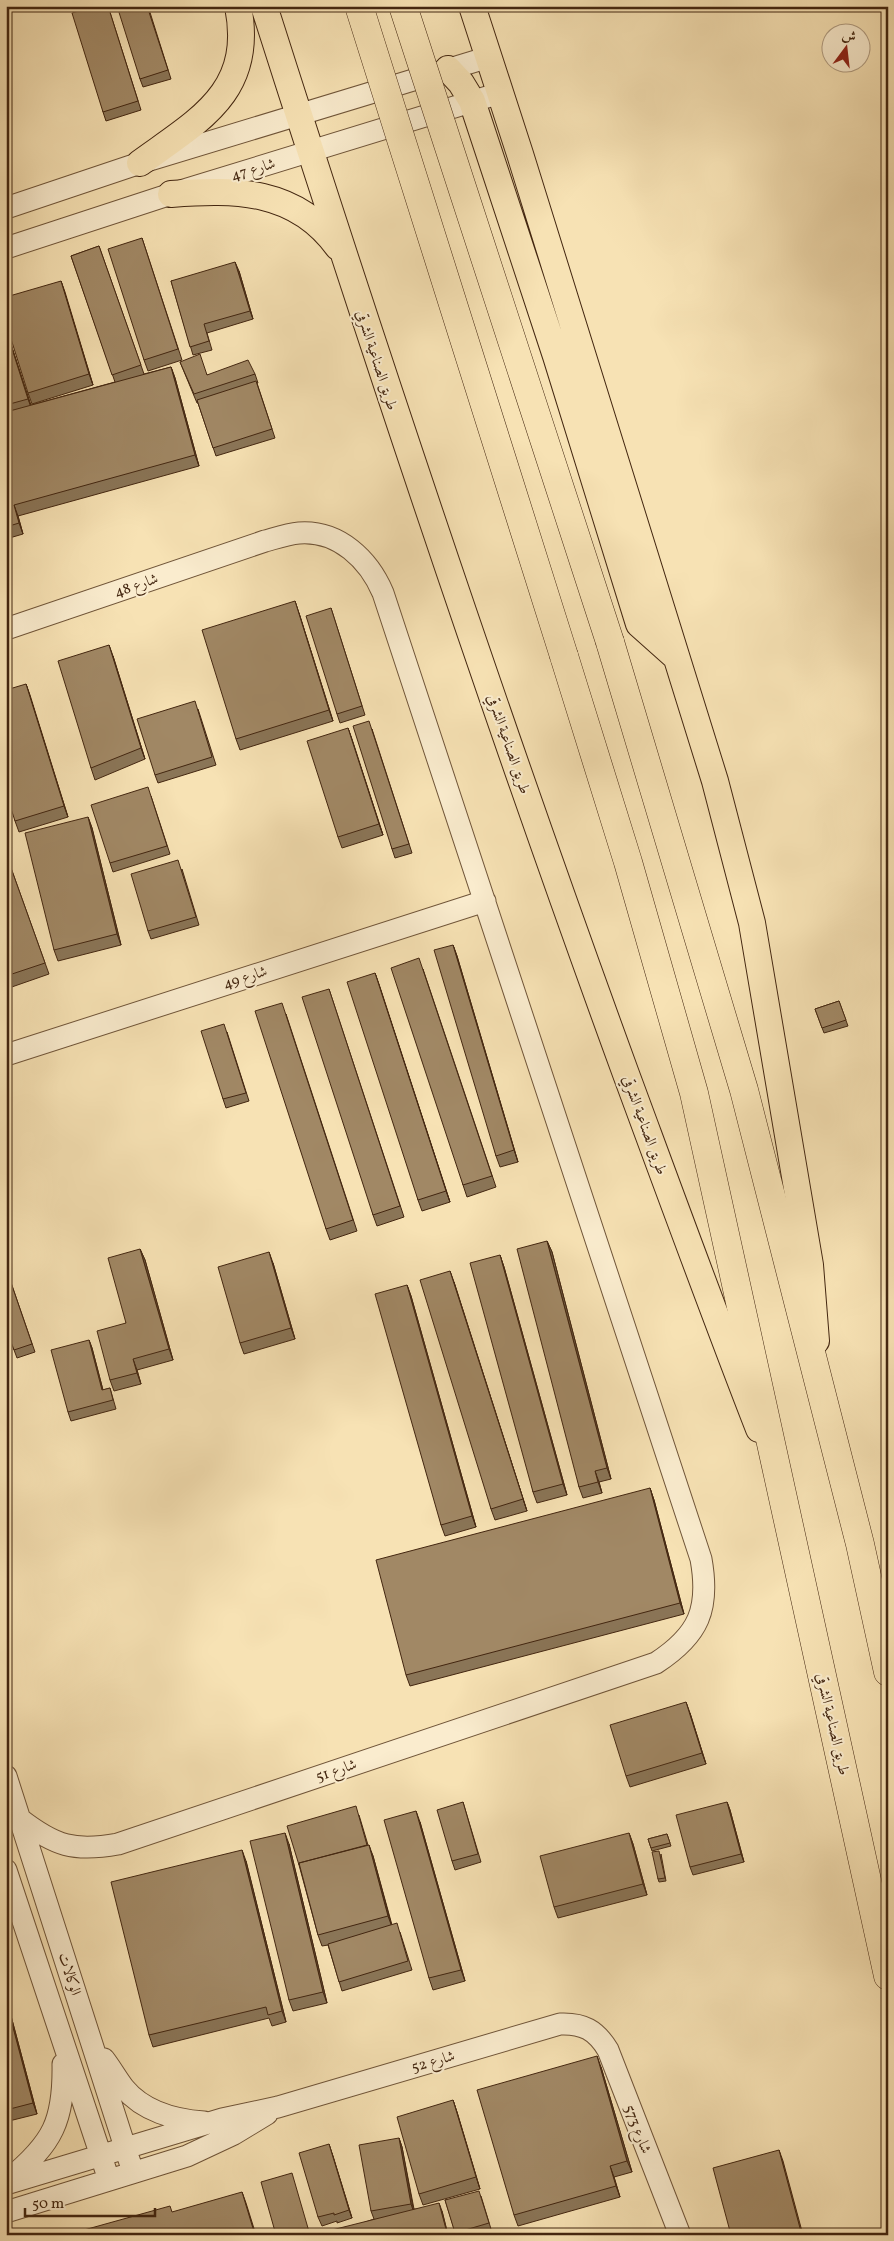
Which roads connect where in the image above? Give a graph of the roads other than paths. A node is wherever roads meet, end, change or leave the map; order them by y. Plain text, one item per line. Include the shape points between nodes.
1 (238, 6) edge
2 (264, 6) edge
3 (359, 6) edge
4 (403, 6) edge
5 (472, 6) edge
6 (489, 57) junction
7 (448, 69) junction
8 (500, 93) junction
9 (472, 101) junction
10 (298, 115) junction
11 (310, 151) junction
12 (140, 163) junction
13 (171, 194) junction
14 (6, 208) edge
15 (6, 248) edge
16 (342, 253) junction
17 (6, 629) edge
18 (676, 657) junction
19 (485, 901) junction
20 (6, 1055) edge
21 (820, 1392) junction
22 (777, 1473) junction
23 (888, 1672) edge
24 (6, 1776) edge
25 (20, 1818) junction
26 (6, 1870) edge
27 (888, 1976) edge
28 (589, 2028) joint
29 (91, 2039) junction
30 (63, 2041) junction
31 (278, 2107) junction
32 (212, 2122) junction
33 (126, 2148) junction
34 (100, 2156) junction
35 (134, 2172) junction
36 (109, 2180) junction
37 (6, 2183) edge
38 (6, 2212) edge
39 (680, 2235) edge

1 - 12 main road via 242,30 228,88 204,117
2 - 10 main road, طريق الصناعية الشرقي
3 - 22 highway, طريق الصناعية الشرقي, bridge via 628,862 694,1092
4 - 21 highway, bridge via 610,642 744,1090
5 - 6 main road
6 - 7 street
6 - 8 main road
7 - 9 main road via 462,83
7 - 10 street
8 - 9 street, شارع 47
8 - 18 main road
9 - 11 street, شارع 47
9 - 18 main road via 639,624
10 - 11 main road, طريق الصناعية الشرقي
10 - 12 street
11 - 13 street, شارع 47
11 - 16 main road, طريق الصناعية الشرقي
12 - 14 street
13 - 15 street, شارع 47
13 - 16 main road via 218,190 247,192 277,201 312,220
16 - 22 main road, طريق الصناعية الشرقي via 570,921 719,1327
17 - 19 street, شارع 48 via 265,541 300,533 336,540 359,556 376,576
18 - 21 main road via 715,781 752,923 810,1265
19 - 20 street, شارع 49
19 - 25 street, شارع 51 via 701,1559 705,1583 702,1608 692,1630 676,1650 656,1663 118,1844 92,1849 65,1846 41,1835
21 - 23 highway via 860,1544
22 - 27 highway, طريق الصناعية الشرقي
24 - 25 street, الوكالات
25 - 29 street, الوكالات
26 - 30 street, الوكالات
28 - 31 street, شارع 52 via 575,2023 560,2024
28 - 39 street, شارع 573 via 608,2050
29 - 32 street via 125,2089 151,2110 182,2120
29 - 33 street, الوكالات
30 - 34 street, الوكالات
30 - 37 street via 64,2094 57,2120 36,2156
31 - 32 street, شارع 52
31 - 35 street, شارع 52 via 211,2146
32 - 33 street, شارع 52
33 - 34 street, شارع 52
33 - 35 street, الوكالات
34 - 36 street, الوكالات
34 - 37 street, شارع 52
35 - 36 street, شارع 52
36 - 38 street, شارع 52

